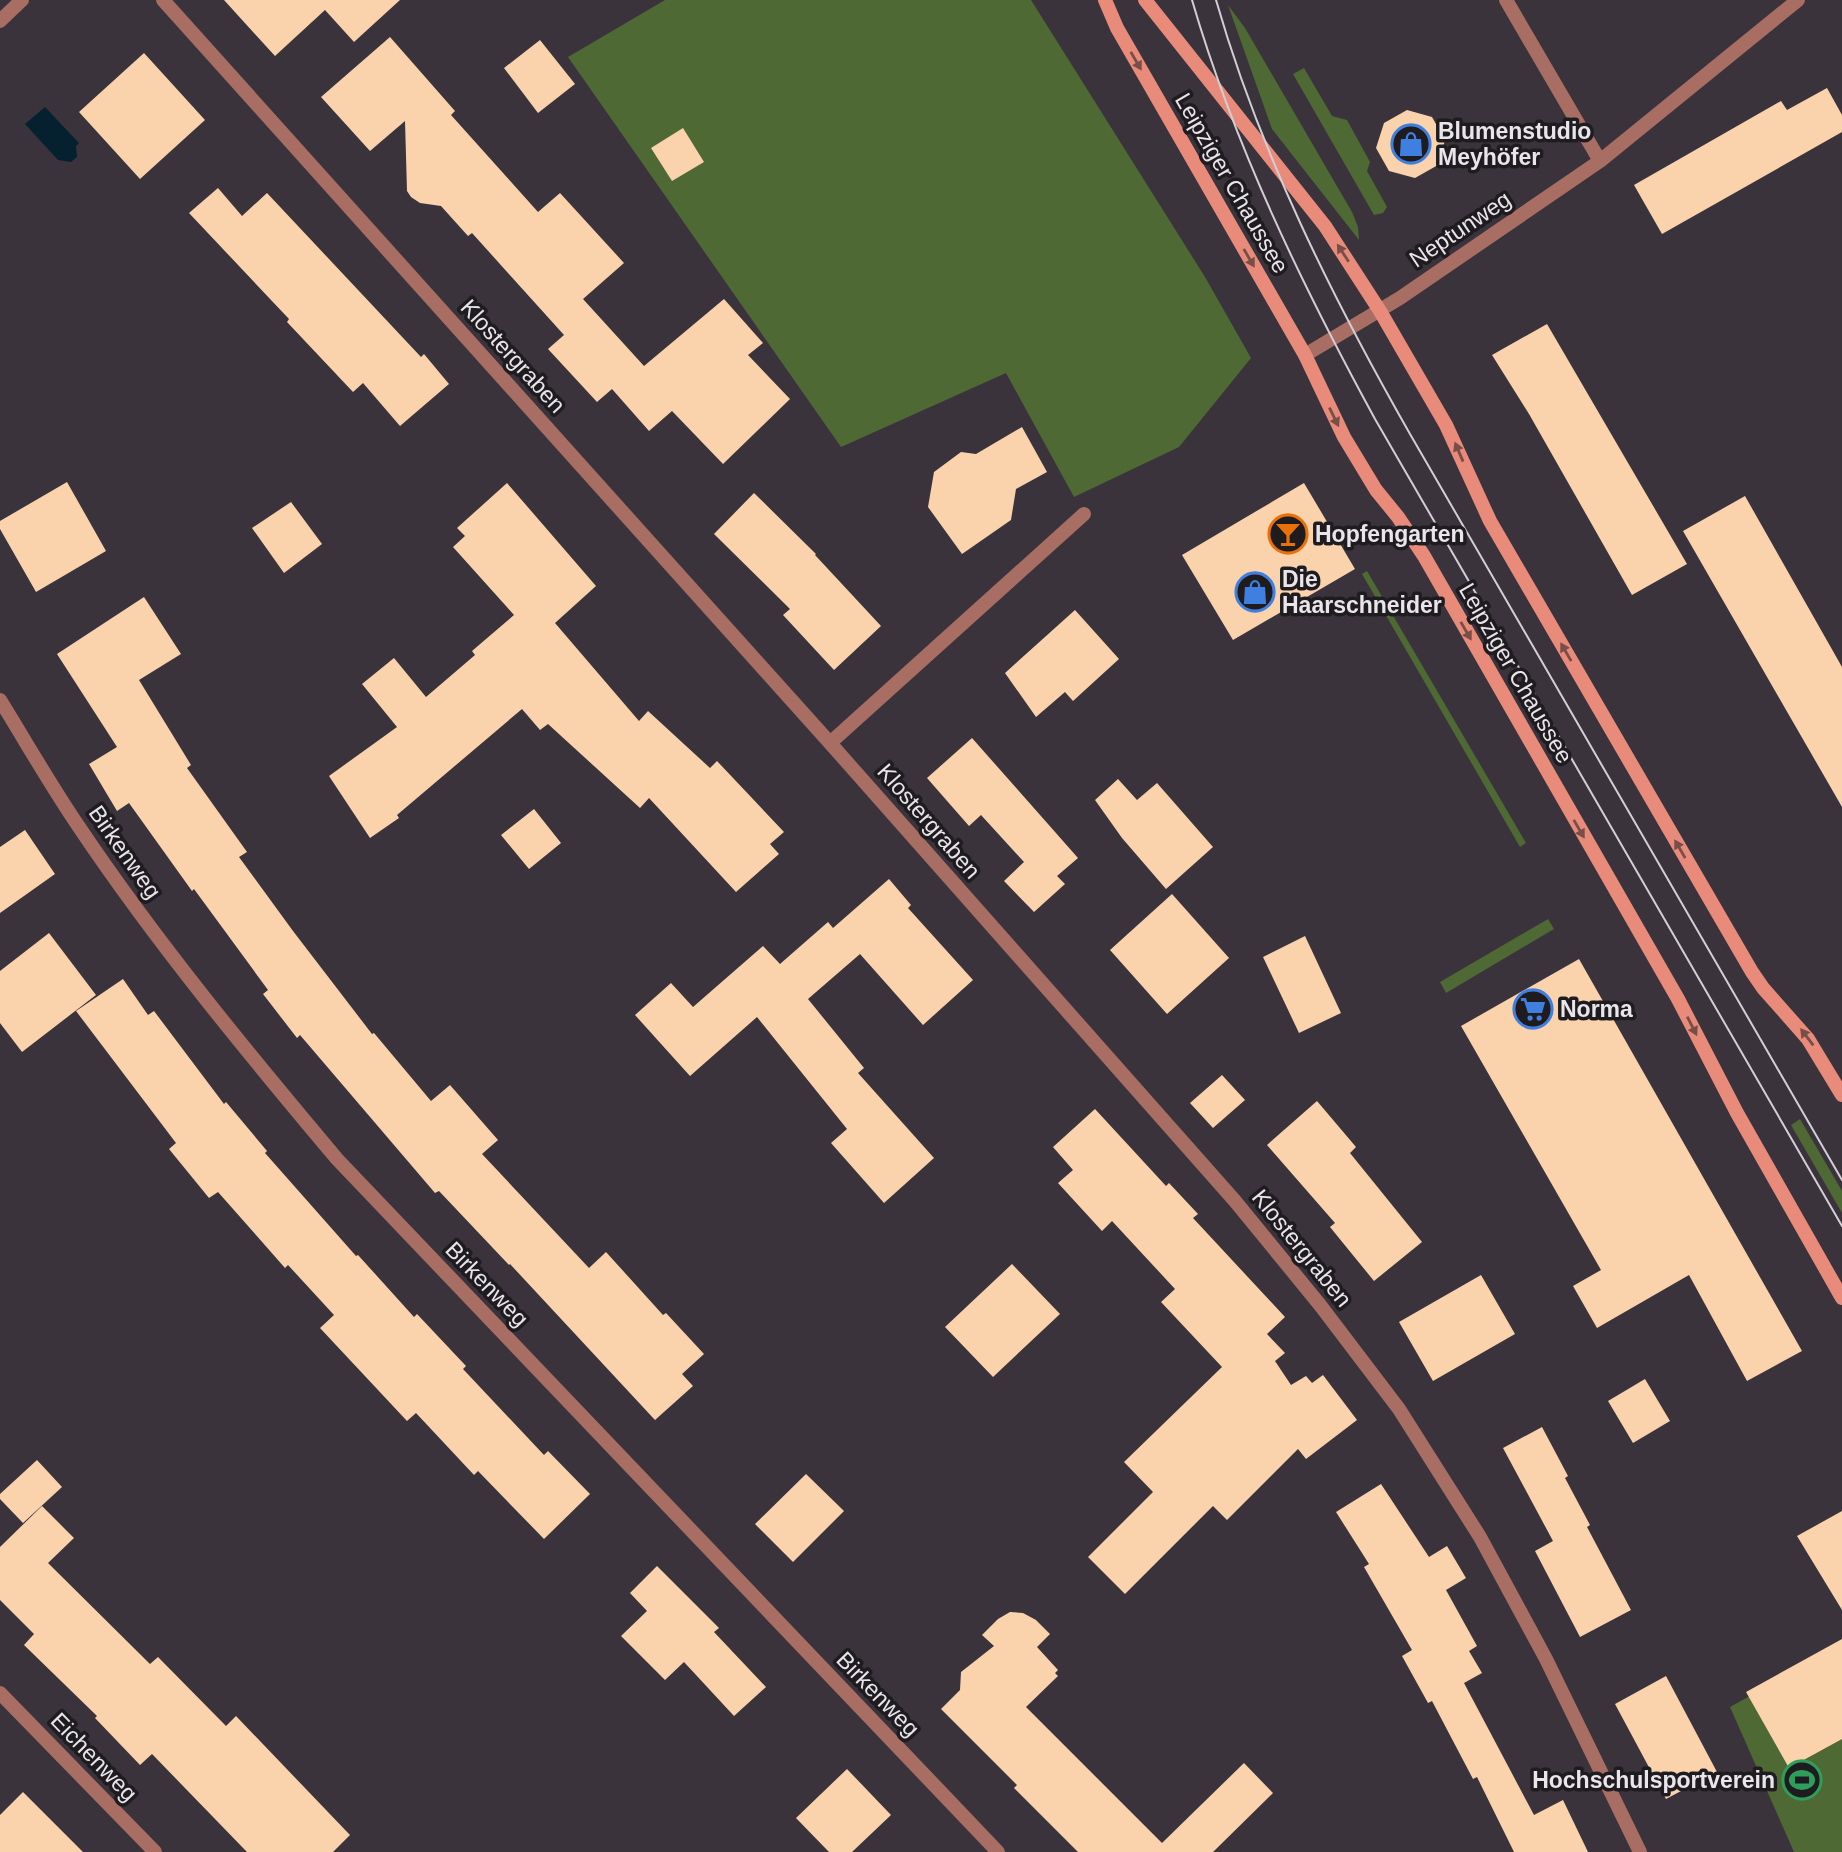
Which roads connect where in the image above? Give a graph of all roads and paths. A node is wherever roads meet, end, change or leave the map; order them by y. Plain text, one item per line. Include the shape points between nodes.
1 (22, 0) edge
2 (163, 0) edge
3 (1105, 0) edge
4 (1145, 0) edge
5 (1506, 0) edge
6 (1798, 0) edge
7 (0, 21) edge
8 (1600, 161) junction
9 (1380, 311) junction
10 (1305, 355) junction
11 (1084, 514) dead end
12 (0, 700) edge
13 (830, 743) junction
14 (1842, 1095) edge
15 (1842, 1298) edge
16 (0, 1693) edge
17 (155, 1852) edge
18 (998, 1852) edge
19 (1640, 1852) edge

1 - 7 street
2 - 13 street, Klostergraben
3 -> 10 main road, Leipziger Chaussee
9 -> 4 main road, Leipziger Chaussee via 1325,226
5 - 8 street
6 - 8 street, Neptunweg
8 - 9 street, Neptunweg
9 - 10 street, Neptunweg
14 -> 9 main road, Leipziger Chaussee via 1801,1029 1752,972 1490,521 1446,425
10 -> 15 main road, Leipziger Chaussee via 1344,437 1430,568 1678,999 1737,1114
11 - 13 street
12 - 18 street, Birkenweg via 140,913 337,1159
13 - 19 street, Klostergraben via 1235,1201 1399,1409 1501,1575
16 - 17 street, Eichenweg

